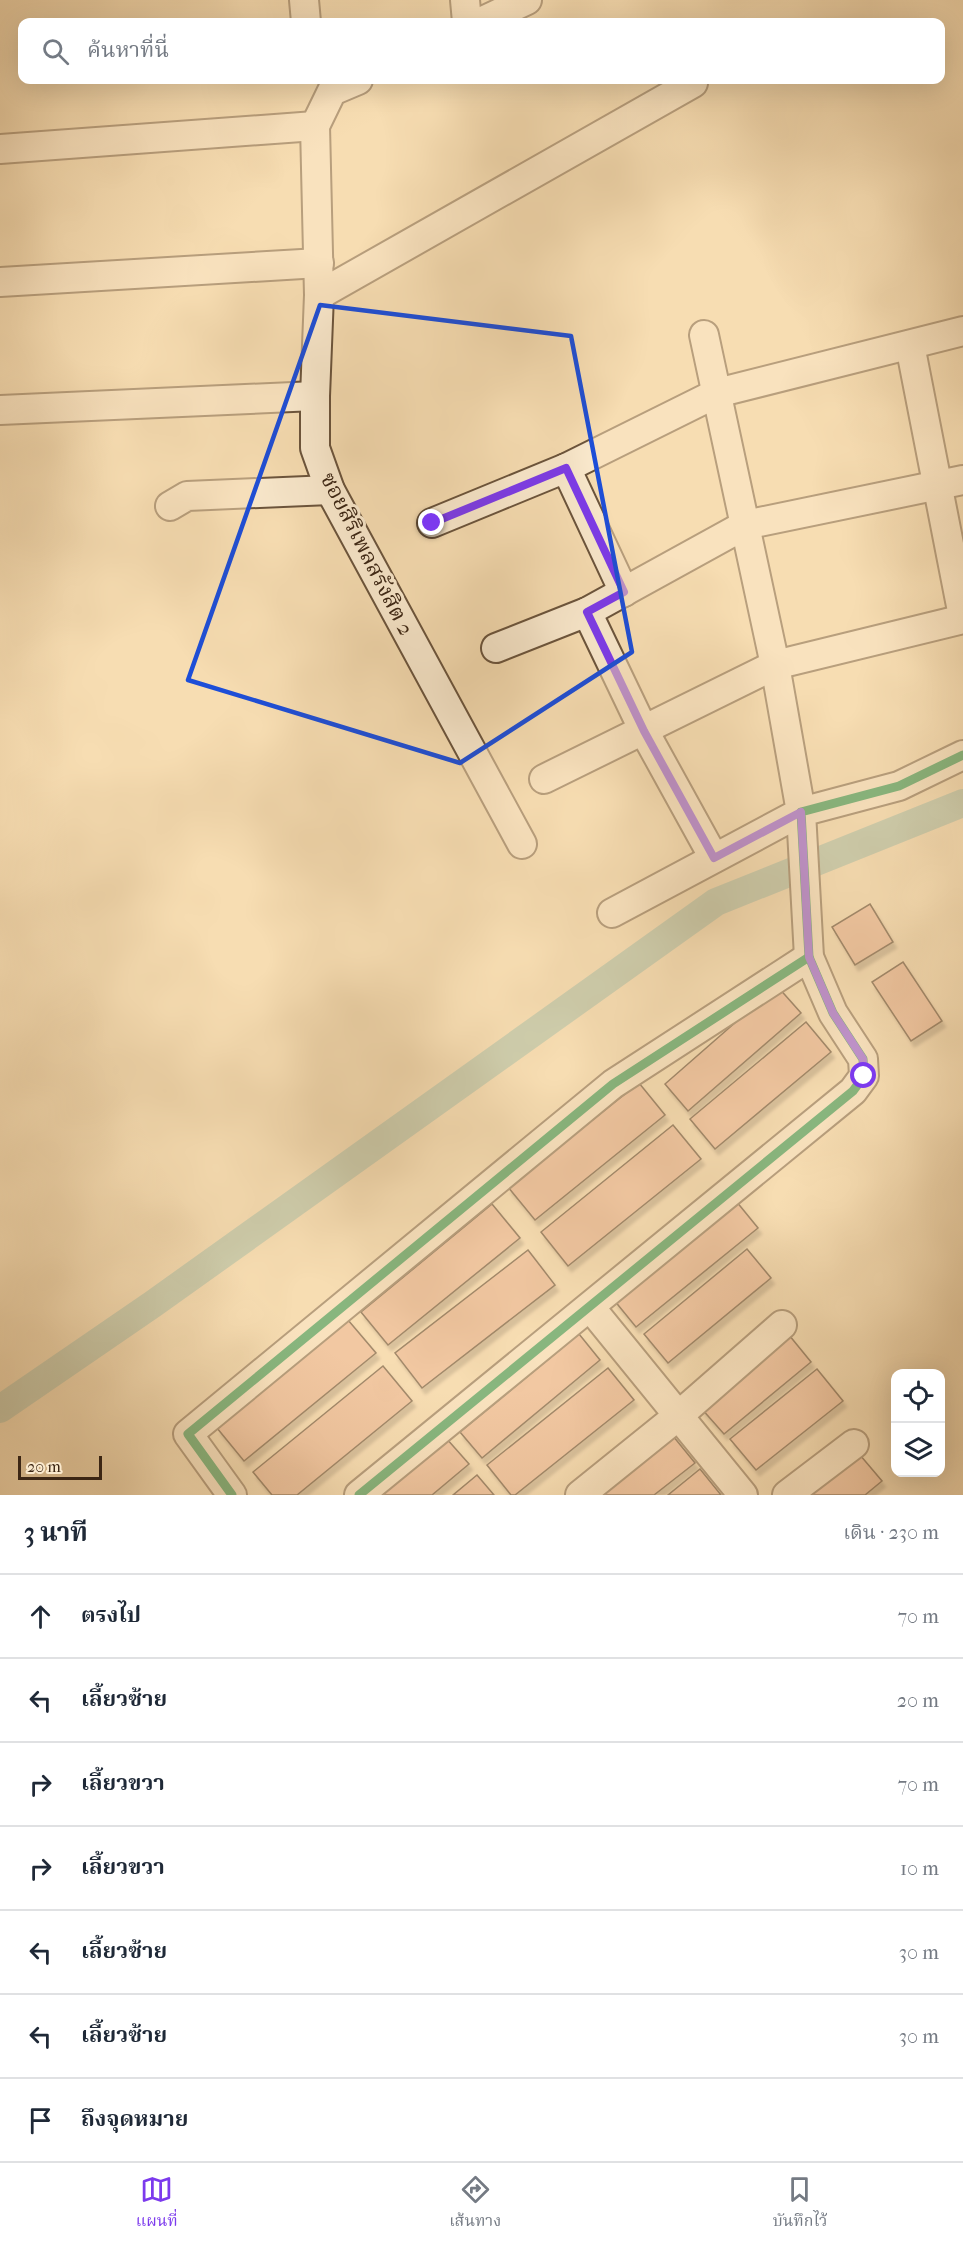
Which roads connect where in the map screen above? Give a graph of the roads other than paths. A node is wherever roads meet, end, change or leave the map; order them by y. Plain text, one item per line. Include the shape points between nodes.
1 (304, 0) edge
2 (465, 0) edge
3 (527, 0) edge
4 (306, 18) edge
5 (467, 18) edge
6 (489, 18) edge
7 (691, 84) edge
8 (330, 86) edge
9 (315, 126) junction
10 (0, 149) edge
11 (319, 262) junction
12 (0, 282) edge
13 (319, 295) junction
14 (963, 331) edge
15 (704, 335) dead end
16 (910, 345) junction
17 (717, 393) junction
18 (315, 396) junction
19 (0, 410) edge
20 (566, 468) junction
21 (950, 483) edge
22 (330, 490) junction
23 (170, 506) dead end
24 (432, 523) dead end
25 (745, 525) junction
26 (624, 592) junction
27 (587, 612) junction
28 (963, 617) edge
29 (496, 648) dead end
30 (775, 665) junction
31 (644, 731) junction
32 (963, 755) edge
33 (544, 779) dead end
34 (801, 812) junction
35 (522, 844) dead end
36 (714, 858) junction
37 (612, 913) dead end
38 (809, 957) junction
39 (590, 1307) junction
40 (782, 1325) dead end
41 (678, 1416) junction
42 (854, 1444) dead end
43 (232, 1495) edge
44 (359, 1495) edge
45 (580, 1495) edge
46 (743, 1495) edge
47 (787, 1495) edge

1 - 4 street
2 - 5 street
3 - 6 street
7 - 13 street
8 - 9 street, ซอยสิริเพลสรังสิต 2
9 - 10 street
9 - 11 street, ซอยสิริเพลสรังสิต 2
11 - 12 street
11 - 13 street, ซอยสิริเพลสรังสิต 2
13 - 18 street, ซอยสิริเพลสรังสิต 2
14 - 16 street
15 - 17 street
16 - 17 street
16 - 21 street
17 - 20 street
17 - 25 street
18 - 19 street
18 - 22 street, ซอยสิริเพลสรังสิต 2 via 315,448
20 - 24 street
20 - 26 street
21 - 25 street
21 - 28 street
22 - 23 street via 187,496
22 - 35 street, ซอยสิริเพลสรังสิต 2
25 - 26 street
25 - 30 street
26 - 27 street
27 - 29 street
27 - 31 street
28 - 30 street
30 - 31 street
30 - 34 street
31 - 33 street
31 - 36 street
32 - 34 street via 899,786
34 - 36 street
34 - 38 street
36 - 37 street
38 - 39 street via 833,1013 863,1059 864,1076 853,1091
38 - 43 street via 613,1084 188,1434
39 - 41 street
39 - 44 street
40 - 41 street
41 - 45 street
41 - 46 street
42 - 47 street

